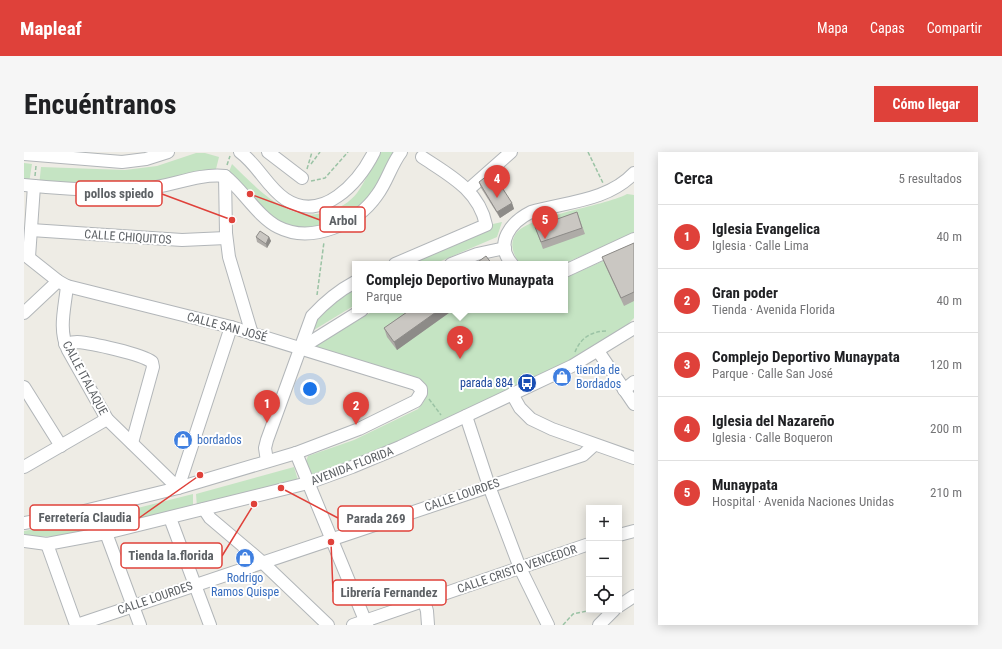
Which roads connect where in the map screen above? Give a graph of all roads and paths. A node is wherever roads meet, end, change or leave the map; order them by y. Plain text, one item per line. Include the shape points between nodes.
1 (168, 152) edge
2 (231, 152) edge
3 (240, 152) edge
4 (268, 152) edge
5 (312, 152) edge
6 (320, 152) edge
7 (348, 152) edge
8 (374, 152) edge
9 (401, 152) edge
10 (511, 152) edge
11 (588, 152) edge
12 (24, 154) edge
13 (38, 155) junction
14 (422, 157) dead end
15 (310, 166) junction
16 (225, 176) junction
17 (302, 178) junction
18 (631, 180) edge
19 (29, 185) edge
20 (468, 190) junction
21 (607, 192) junction
22 (31, 230) junction
23 (324, 232) junction
24 (226, 238) junction
25 (634, 239) edge
26 (505, 248) junction
27 (26, 255) edge
28 (402, 261) edge
29 (459, 261) edge
30 (510, 261) edge
31 (568, 270) edge
32 (63, 283) junction
33 (352, 284) edge
34 (316, 300) dead end
35 (24, 313) edge
36 (357, 313) edge
37 (231, 327) junction
38 (629, 331) edge
39 (252, 334) junction
40 (65, 344) junction
41 (301, 348) junction
42 (598, 351) junction
43 (572, 366) junction
44 (634, 382) edge
45 (24, 387) edge
46 (624, 390) junction
47 (512, 394) junction
48 (421, 399) junction
49 (634, 404) edge
50 (442, 416) dead end
51 (466, 416) junction
52 (107, 419) junction
53 (132, 443) junction
54 (594, 445) junction
55 (61, 446) junction
56 (296, 453) junction
57 (634, 458) edge
58 (266, 461) junction
59 (24, 467) edge
60 (308, 483) junction
61 (489, 486) junction
62 (178, 488) junction
63 (204, 509) junction
64 (170, 518) junction
65 (24, 523) edge
66 (634, 531) edge
67 (106, 533) junction
68 (622, 534) edge
69 (331, 538) junction
70 (24, 541) edge
71 (47, 544) junction
72 (586, 545) edge
73 (262, 562) junction
74 (520, 568) junction
75 (195, 585) junction
76 (634, 596) edge
77 (424, 601) junction
78 (622, 604) edge
79 (133, 606) junction
80 (586, 611) edge
81 (611, 613) edge
82 (366, 623) edge
83 (76, 625) edge
84 (140, 625) edge
85 (210, 625) edge
86 (328, 625) edge
87 (353, 625) edge
88 (428, 625) edge
89 (548, 625) edge
90 (563, 625) edge
91 (599, 625) edge

1 - 13 street via 146,159 122,162
2 - 16 path
3 - 8 street via 285,199 301,206 324,203 347,190 360,177
4 - 17 street
5 - 15 path
6 - 15 path
7 - 17 path via 325,178 312,182
9 - 23 street via 377,195 366,208
10 - 20 street
11 - 21 path
12 - 13 street
13 - 19 path
14 - 20 street
15 - 17 path
16 - 19 street via 205,177 144,189 81,189
16 - 23 street via 277,227 297,233
16 - 24 street
18 - 21 street
19 - 22 street
20 - 28 street via 482,212 486,225
21 - 26 street via 531,212 519,218 507,234
22 - 24 street, CALLE CHIQUITOS via 182,240
22 - 27 street
23 - 34 path via 325,246
24 - 39 street via 228,256
25 - 31 street
26 - 29 street
26 - 30 street
27 - 32 street, CALLE SAN JOSÉ
32 - 35 street
32 - 37 street, CALLE SAN JOSÉ
32 - 40 street, CALLE ITALAQUE via 62,332
33 - 41 street via 339,290 312,316
36 - 41 street
37 - 39 street, CALLE SAN JOSÉ
37 - 62 street
38 - 42 street, AVENIDA FLORIDA
38 - 43 path via 593,332 578,344
39 - 41 street, CALLE SAN JOSÉ
40 - 52 street, CALLE ITALAQUE
40 - 53 street via 83,343 143,357 152,362 153,367
41 - 48 street, CALLE SAN JOSÉ via 416,384 421,389
41 - 58 street via 267,440
42 - 43 street, AVENIDA FLORIDA
42 - 46 street
43 - 47 street, AVENIDA FLORIDA
44 - 46 street
45 - 55 street
46 - 49 street
47 - 51 street, AVENIDA FLORIDA
47 - 54 street via 520,408 531,419
48 - 50 path via 435,406
48 - 56 street via 359,429
51 - 60 street, AVENIDA FLORIDA via 359,464
51 - 61 street
52 - 53 street, CALLE ITALAQUE
52 - 55 street
53 - 62 street, CALLE ITALAQUE
54 - 57 street
54 - 61 street, CALLE LOURDES via 583,455
55 - 59 street
56 - 58 street
56 - 60 street
58 - 62 street
60 - 63 street, AVENIDA FLORIDA
60 - 69 street
61 - 69 street, CALLE LOURDES
61 - 74 street
62 - 65 street
63 - 64 street, AVENIDA FLORIDA
63 - 73 street via 210,518
64 - 67 street, AVENIDA FLORIDA
64 - 75 street
66 - 68 street
67 - 71 street, AVENIDA FLORIDA
67 - 79 street
69 - 73 street, CALLE LOURDES
69 - 82 street
70 - 71 street, AVENIDA FLORIDA
71 - 83 street
72 - 74 street, CALLE CRISTO VENCEDOR
73 - 75 street, CALLE LOURDES
73 - 86 street
74 - 77 street, CALLE CRISTO VENCEDOR
74 - 89 street
75 - 79 street, CALLE LOURDES
75 - 85 street
76 - 78 street
77 - 82 street, CALLE CRISTO VENCEDOR
77 - 88 street
79 - 83 street, CALLE LOURDES
79 - 84 street
80 - 90 path via 573,614
81 - 91 street
82 - 87 street, CALLE CRISTO VENCEDOR

